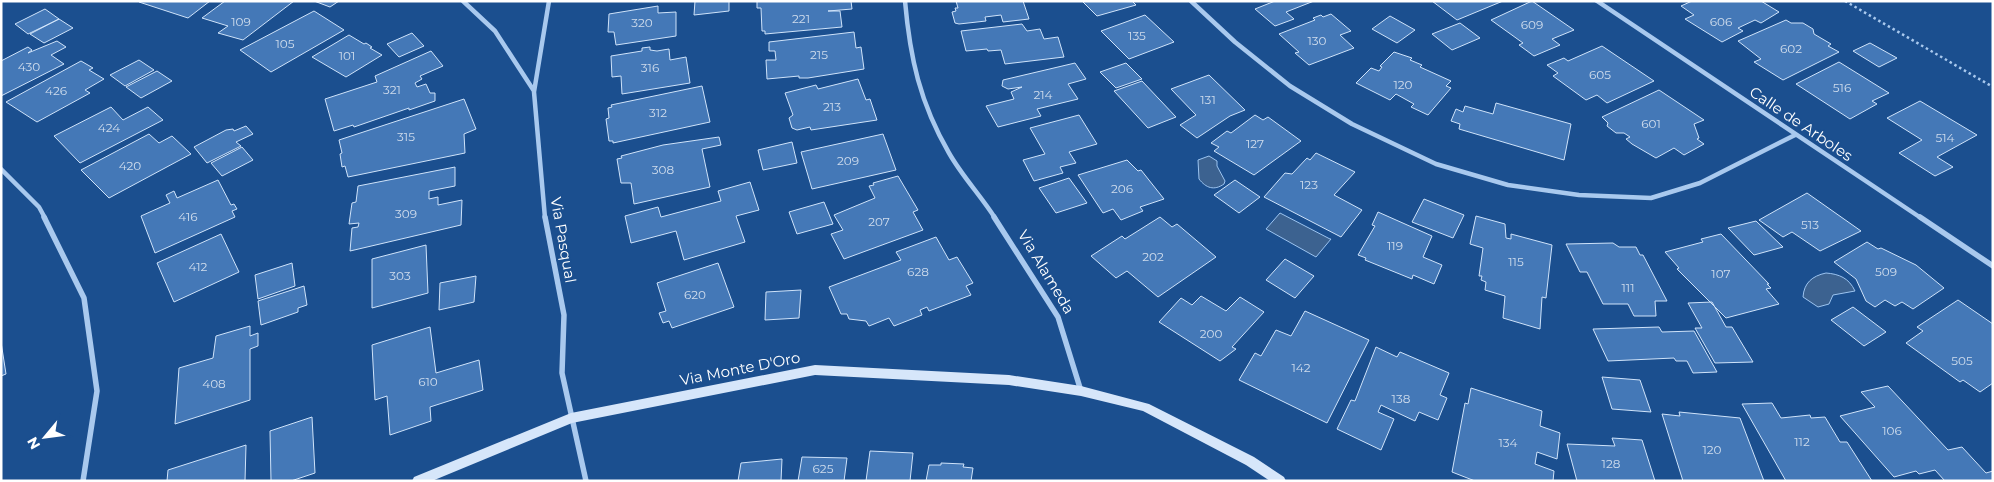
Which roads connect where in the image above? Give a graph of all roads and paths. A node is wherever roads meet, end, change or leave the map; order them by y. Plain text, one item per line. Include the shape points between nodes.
1 (464, 1) edge
2 (549, 1) edge
3 (905, 1) edge
4 (1191, 1) edge
5 (1597, 1) edge
6 (1845, 1) edge
7 (1993, 87) edge
8 (534, 92) junction
9 (1795, 135) junction
10 (1, 169) edge
11 (1993, 266) edge
12 (1081, 391) junction
13 (571, 418) junction
14 (83, 481) edge
15 (418, 481) edge
16 (586, 481) edge
17 (1280, 481) edge

1 - 8 street via 496,30
2 - 8 street, Via Pasqual
3 - 12 street, Via Alameda via 908,38 921,96 949,154 992,213 1058,317
4 - 9 street via 1290,86 1352,124 1436,164 1508,185 1579,195 1651,198 1700,183
5 - 9 street, Calle de Arboles
6 - 7 path
8 - 13 street, Via Pasqual via 547,233 564,315 562,373
9 - 11 street, Calle de Arboles
10 - 14 street via 39,207 84,298 97,391
12 - 13 street, Via Monte D'Oro via 1009,380 815,370
12 - 17 street via 1145,407 1250,461
13 - 15 street, Via Monte D'Oro
13 - 16 street, Via Pasqual

